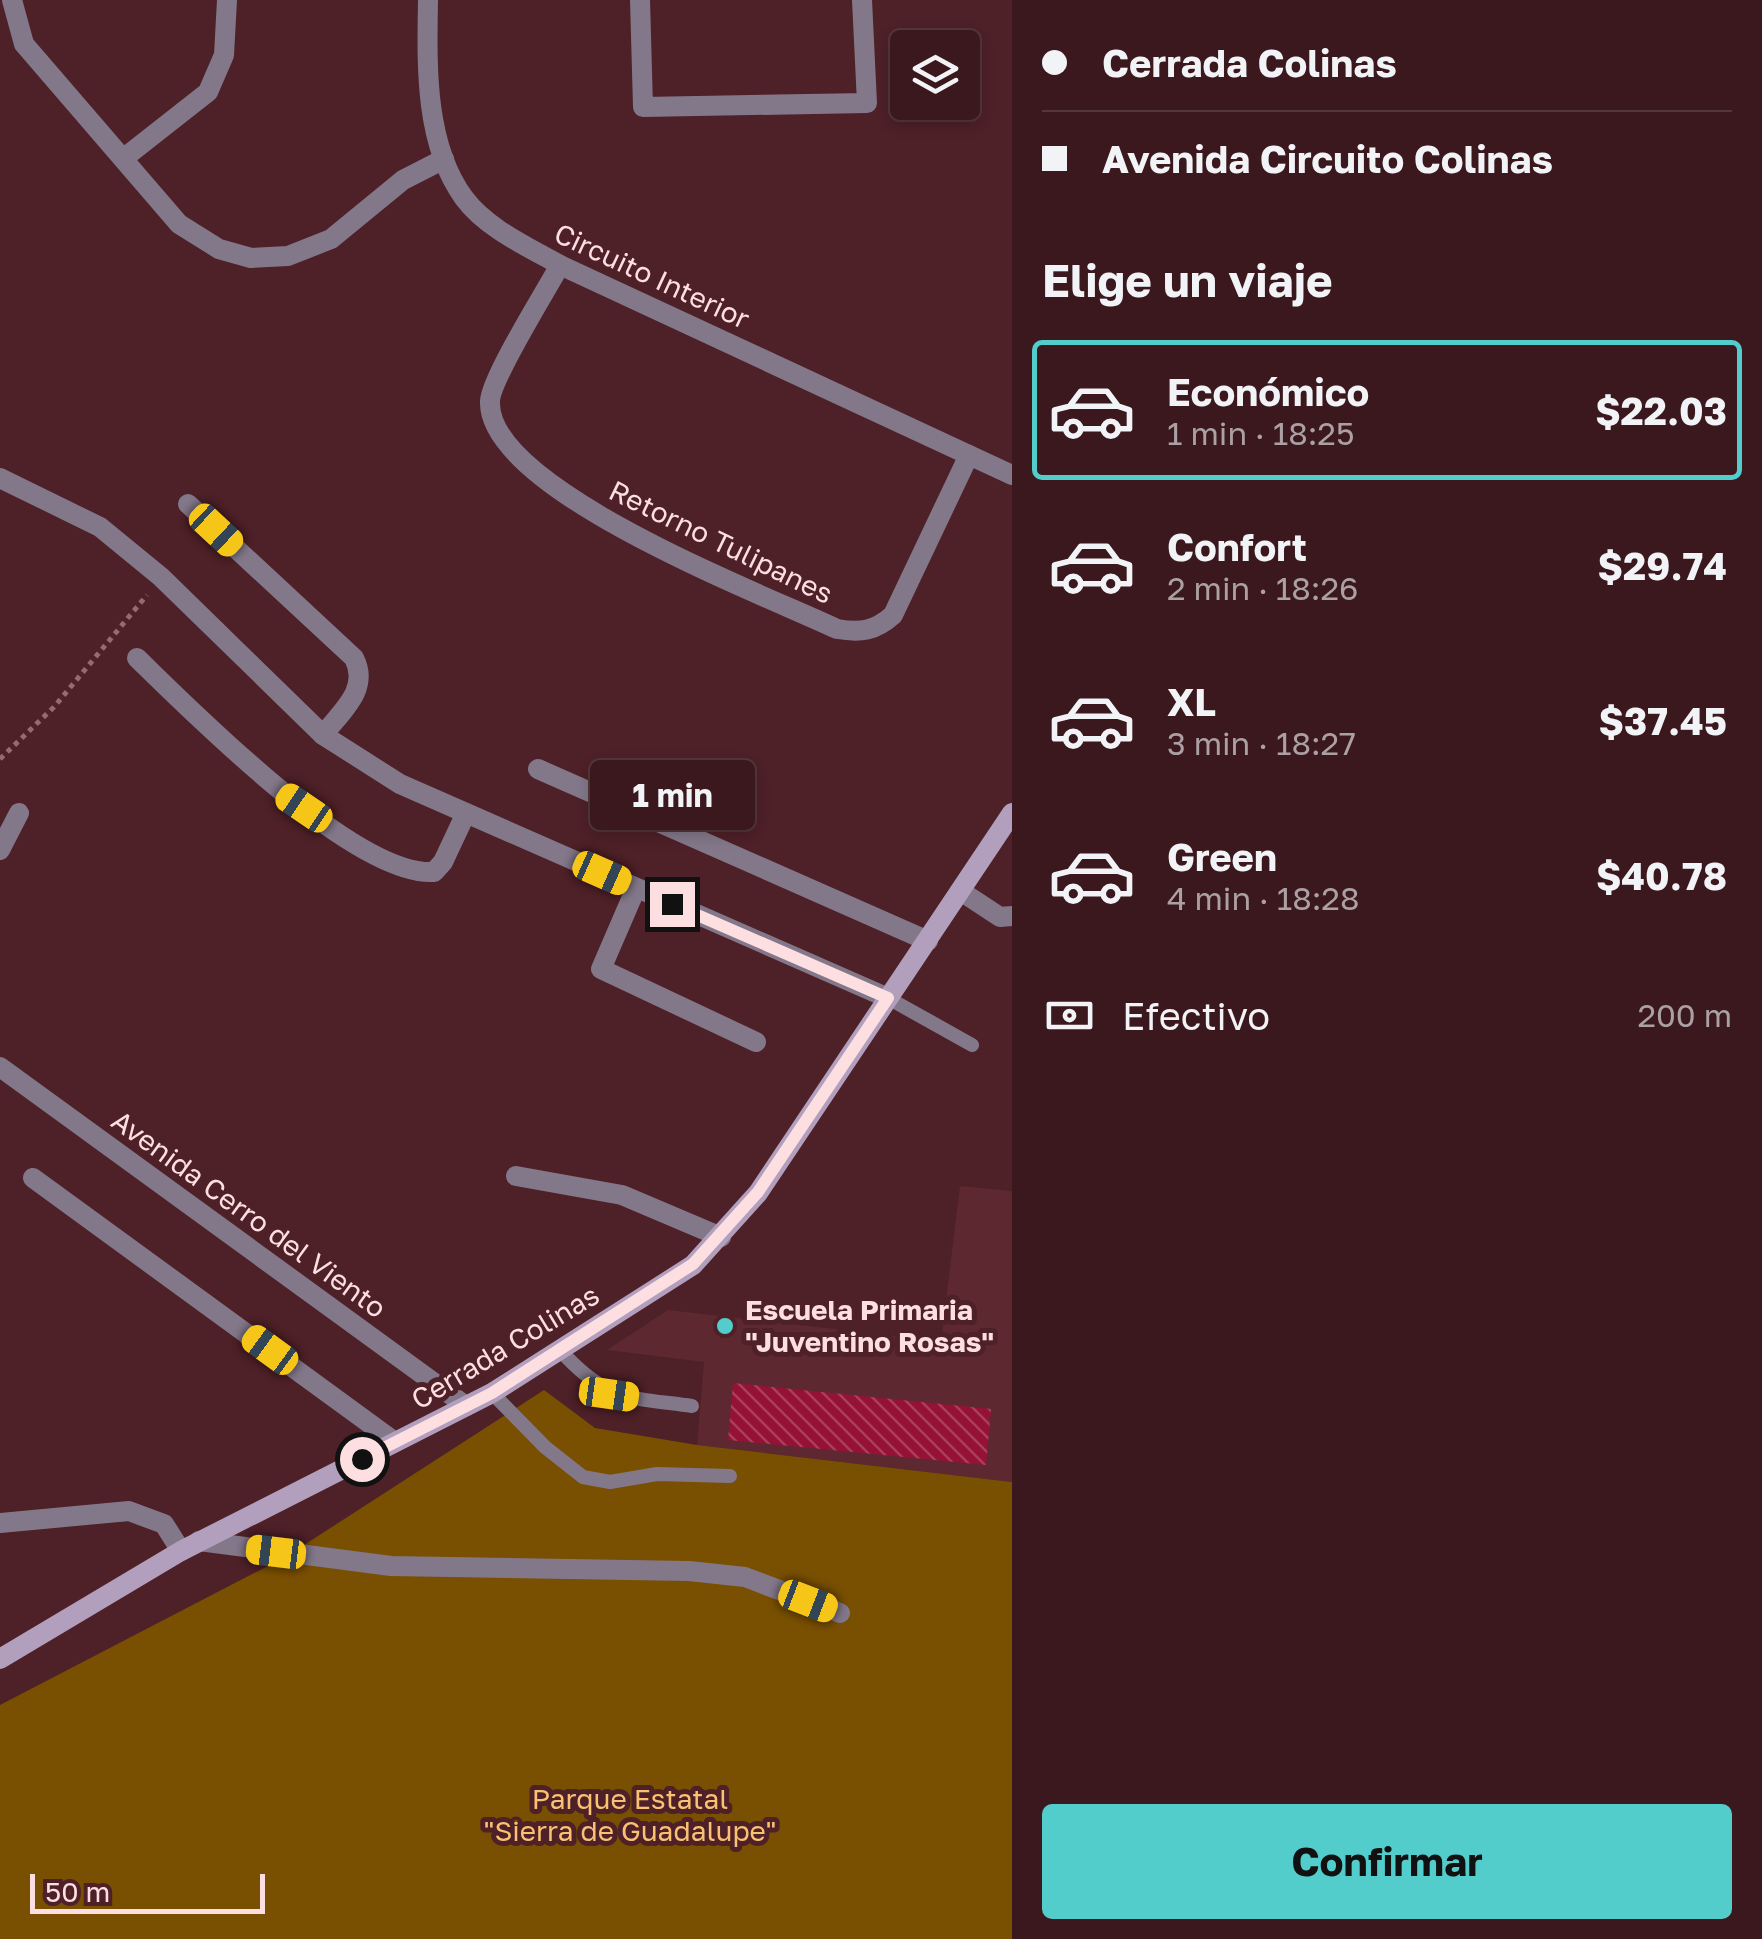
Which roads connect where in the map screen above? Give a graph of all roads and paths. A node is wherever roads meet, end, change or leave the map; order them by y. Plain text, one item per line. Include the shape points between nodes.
1 (12, 0) edge
2 (227, 0) edge
3 (428, 0) edge
4 (640, 0) edge
5 (862, 0) edge
6 (124, 158) junction
7 (444, 160) junction
8 (560, 265) junction
9 (969, 455) junction
10 (1012, 476) edge
11 (0, 478) edge
12 (188, 504) dead end
13 (161, 577) junction
14 (138, 658) dead end
15 (323, 735) junction
16 (0, 759) edge
17 (538, 769) dead end
18 (19, 813) dead end
19 (466, 813) junction
20 (1012, 813) edge
21 (0, 850) edge
22 (636, 888) junction
23 (962, 892) junction
24 (1012, 916) edge
25 (928, 941) junction
26 (888, 998) junction
27 (756, 1042) dead end
28 (972, 1045) dead end
29 (0, 1067) edge
30 (516, 1176) dead end
31 (33, 1178) dead end
32 (721, 1237) junction
33 (560, 1350) junction
34 (492, 1393) junction
35 (466, 1406) junction
36 (692, 1406) dead end
37 (395, 1442) junction
38 (730, 1476) dead end
39 (0, 1523) edge
40 (190, 1546) junction
41 (840, 1613) dead end
42 (0, 1658) edge

1 - 6 street via 24,44
2 - 6 street via 224,56 208,92
3 - 7 street, Circuito Interior via 433,118
4 - 5 street via 643,107 867,103
6 - 7 street via 179,224 219,249 250,258 288,256 331,240 403,180
7 - 8 street, Circuito Interior via 465,199 509,236
8 - 9 street, Circuito Interior
8 - 9 street, Retorno Tulipanes via 490,396 491,427 528,470 615,525 820,621 857,632 893,615
9 - 10 street, Circuito Interior
11 - 13 street via 100,526
12 - 15 street via 354,658 359,688
13 - 15 street
13 - 16 path via 54,707
14 - 19 street via 280,792 389,861 434,872
15 - 19 street via 400,784
17 - 25 street
18 - 21 street
19 - 22 street
20 - 23 main road, Cerrada Colinas
22 - 26 street
22 - 27 street via 601,970
23 - 24 street via 1000,917
23 - 25 main road, Cerrada Colinas
25 - 26 main road, Cerrada Colinas
26 - 28 lane
26 - 32 main road, Cerrada Colinas
29 - 35 street, Avenida Cerro del Viento
30 - 32 street via 622,1195
31 - 37 street
32 - 33 main road, Cerrada Colinas via 693,1264
33 - 34 main road, Cerrada Colinas
33 - 36 lane via 609,1394
34 - 35 main road, Cerrada Colinas
34 - 38 lane via 583,1477 610,1482 657,1474
35 - 37 main road, Cerrada Colinas
37 - 40 main road, Cerrada Colinas
39 - 40 street via 129,1511 164,1524
40 - 41 street via 391,1566 689,1571 745,1577
40 - 42 main road, Cerrada Colinas

